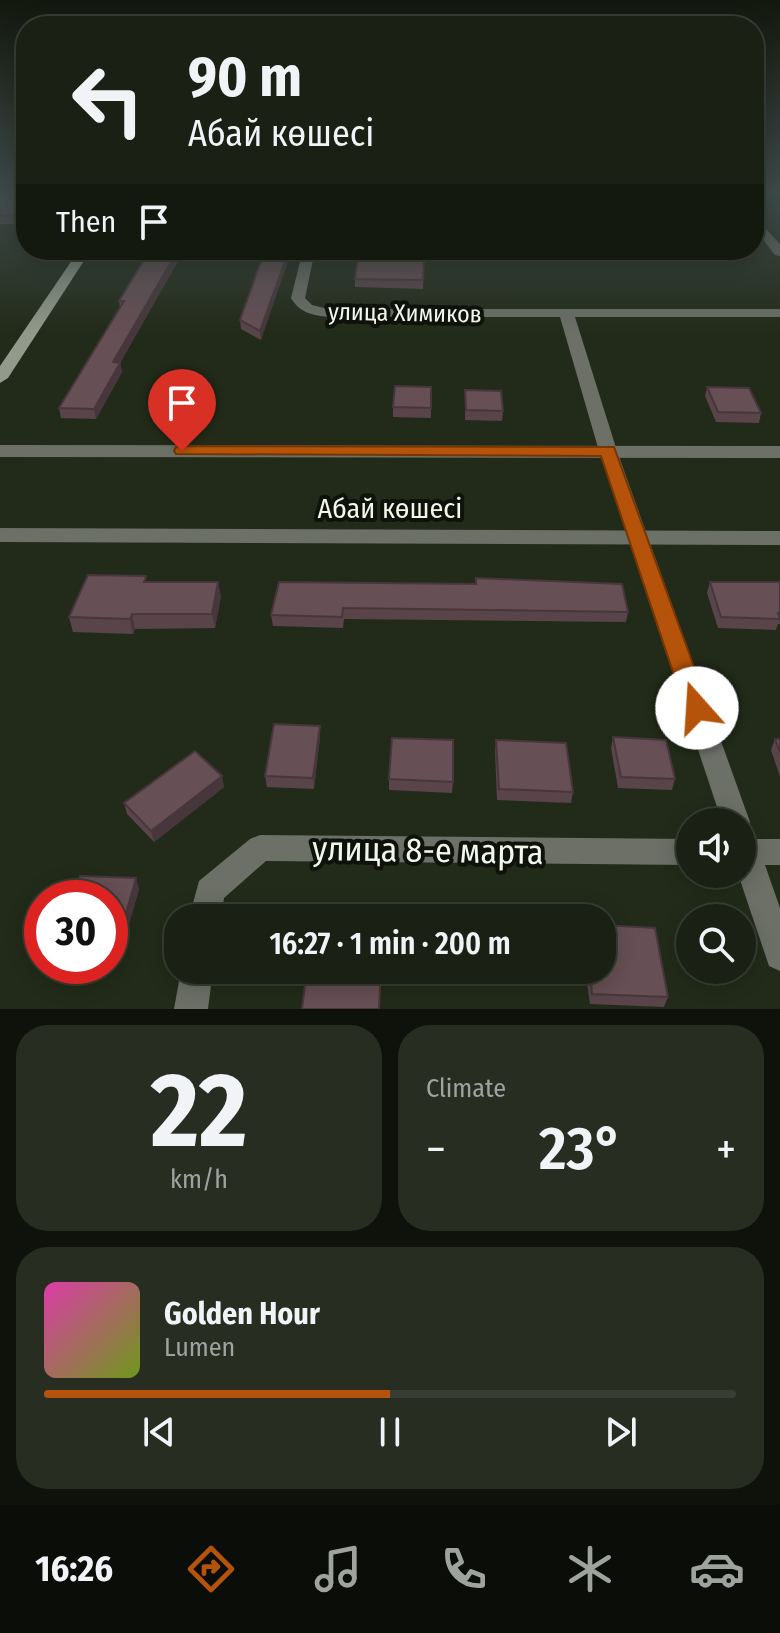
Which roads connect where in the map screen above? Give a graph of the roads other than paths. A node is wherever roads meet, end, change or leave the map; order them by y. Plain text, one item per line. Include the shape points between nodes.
1 (78, 260) edge
2 (307, 260) edge
3 (780, 313) edge
4 (567, 315) junction
5 (0, 378) edge
6 (0, 451) edge
7 (608, 451) junction
8 (780, 452) edge
9 (0, 535) edge
10 (639, 537) junction
11 (780, 538) edge
12 (731, 808) edge
13 (756, 849) edge
14 (676, 852) edge
15 (780, 852) edge
16 (756, 886) edge
17 (208, 904) edge
18 (780, 955) edge
19 (195, 984) edge
20 (191, 1009) edge

1 - 5 main road
2 - 4 street, улица Химиков via 298,298 311,310
3 - 4 street, улица Химиков
4 - 7 street
6 - 7 street, Абай көшесі
7 - 8 street, Абай көшесі
7 - 10 street
9 - 10 street, Абай көшесі
10 - 11 street, Абай көшесі
10 - 12 street
13 - 15 street
14 - 17 street, улица 8-е марта via 260,848 210,891
16 - 18 street
19 - 20 street

